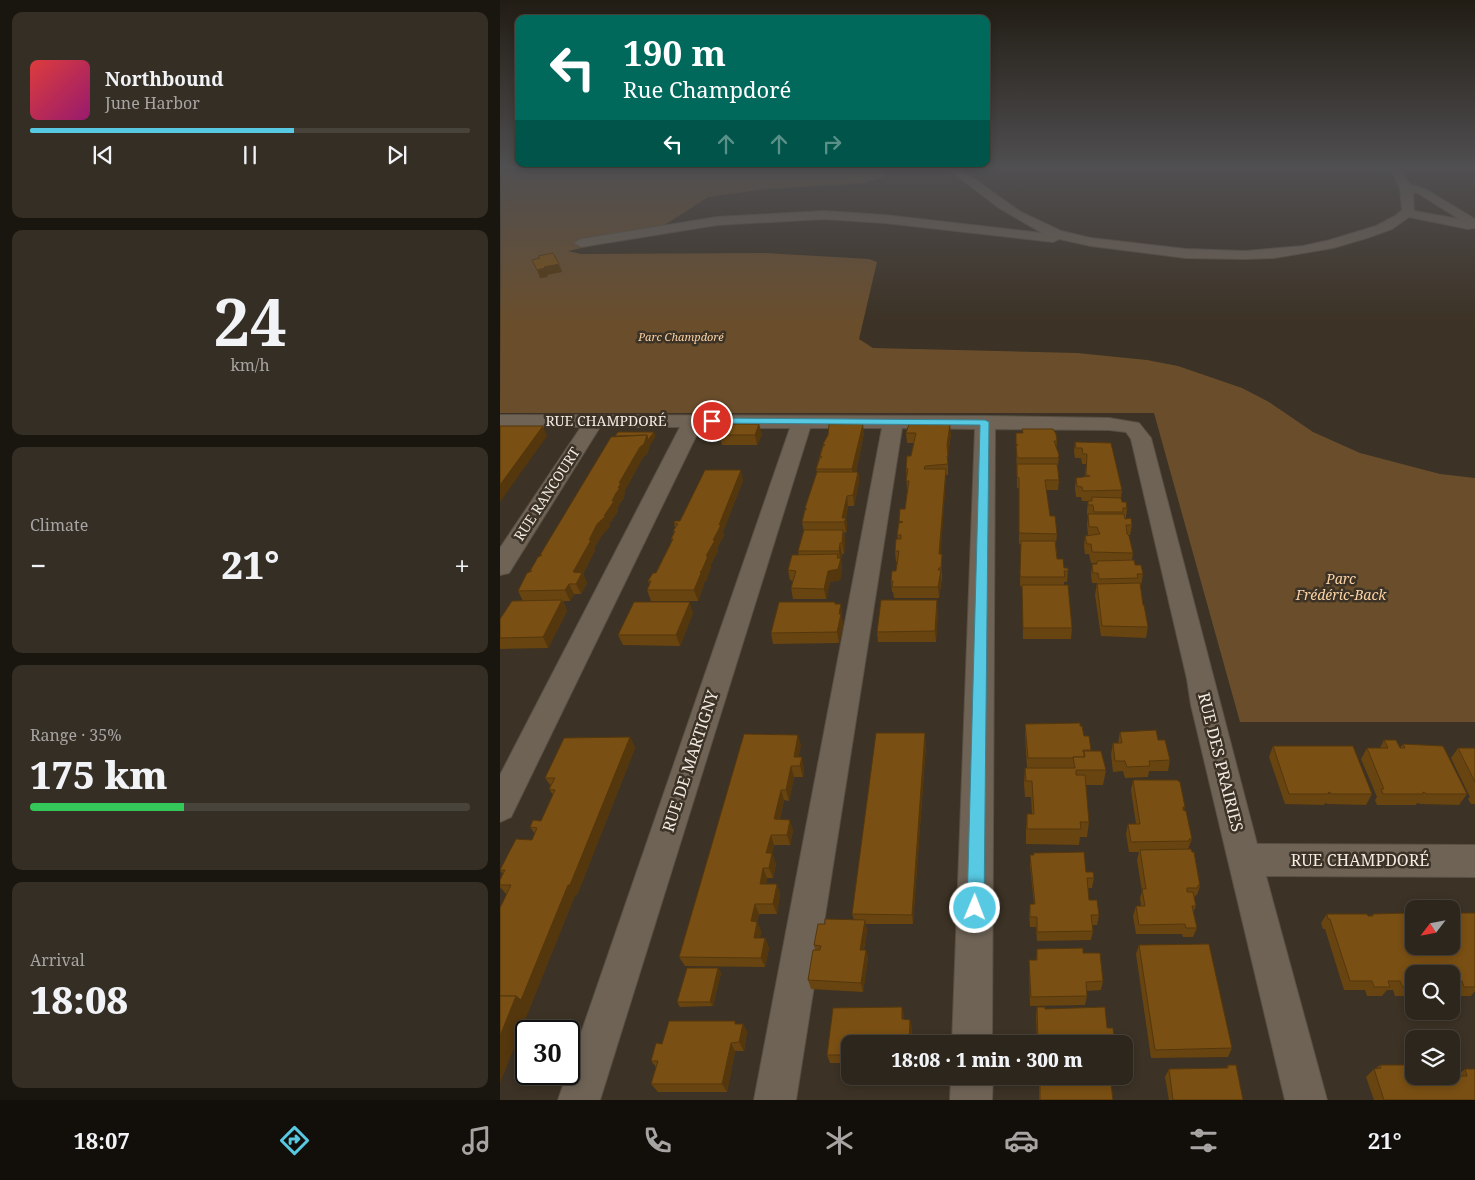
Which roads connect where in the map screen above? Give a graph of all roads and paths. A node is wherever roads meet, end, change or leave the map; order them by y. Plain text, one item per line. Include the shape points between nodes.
1 (721, 220) edge
2 (880, 220) edge
3 (1030, 220) edge
4 (1396, 220) edge
5 (1448, 220) edge
6 (1475, 225) edge
7 (1042, 228) junction
8 (1026, 236) junction
9 (1082, 240) junction
10 (581, 243) dead end
11 (693, 421) junction
12 (500, 422) edge
13 (594, 422) junction
14 (802, 422) junction
15 (893, 422) junction
16 (985, 422) junction
17 (1132, 427) joint
18 (500, 566) edge
19 (500, 807) edge
20 (1244, 860) junction
21 (1475, 861) edge
22 (972, 1035) edge
23 (972, 1085) edge
24 (579, 1100) edge
25 (775, 1100) edge
26 (971, 1100) edge
27 (1306, 1100) edge

1 - 10 street
2 - 8 street
3 - 7 street
4 - 9 street via 1348,240 1270,254 1204,255
5 - 6 street
7 - 8 street
7 - 9 street
8 - 9 street
11 - 13 street, RUE CHAMPDORÉ
11 - 14 street, RUE CHAMPDORÉ
11 - 19 street
12 - 13 street, RUE CHAMPDORÉ
13 - 18 street, RUE RANCOURT
14 - 15 street, RUE CHAMPDORÉ
14 - 24 street, RUE DE MARTIGNY
15 - 16 street, RUE CHAMPDORÉ
15 - 25 street
16 - 17 street, RUE CHAMPDORÉ
16 - 22 street
17 - 20 street, RUE DES PRAIRIES via 1141,438
20 - 21 street, RUE CHAMPDORÉ
20 - 27 street, RUE DES PRAIRIES
23 - 26 street

